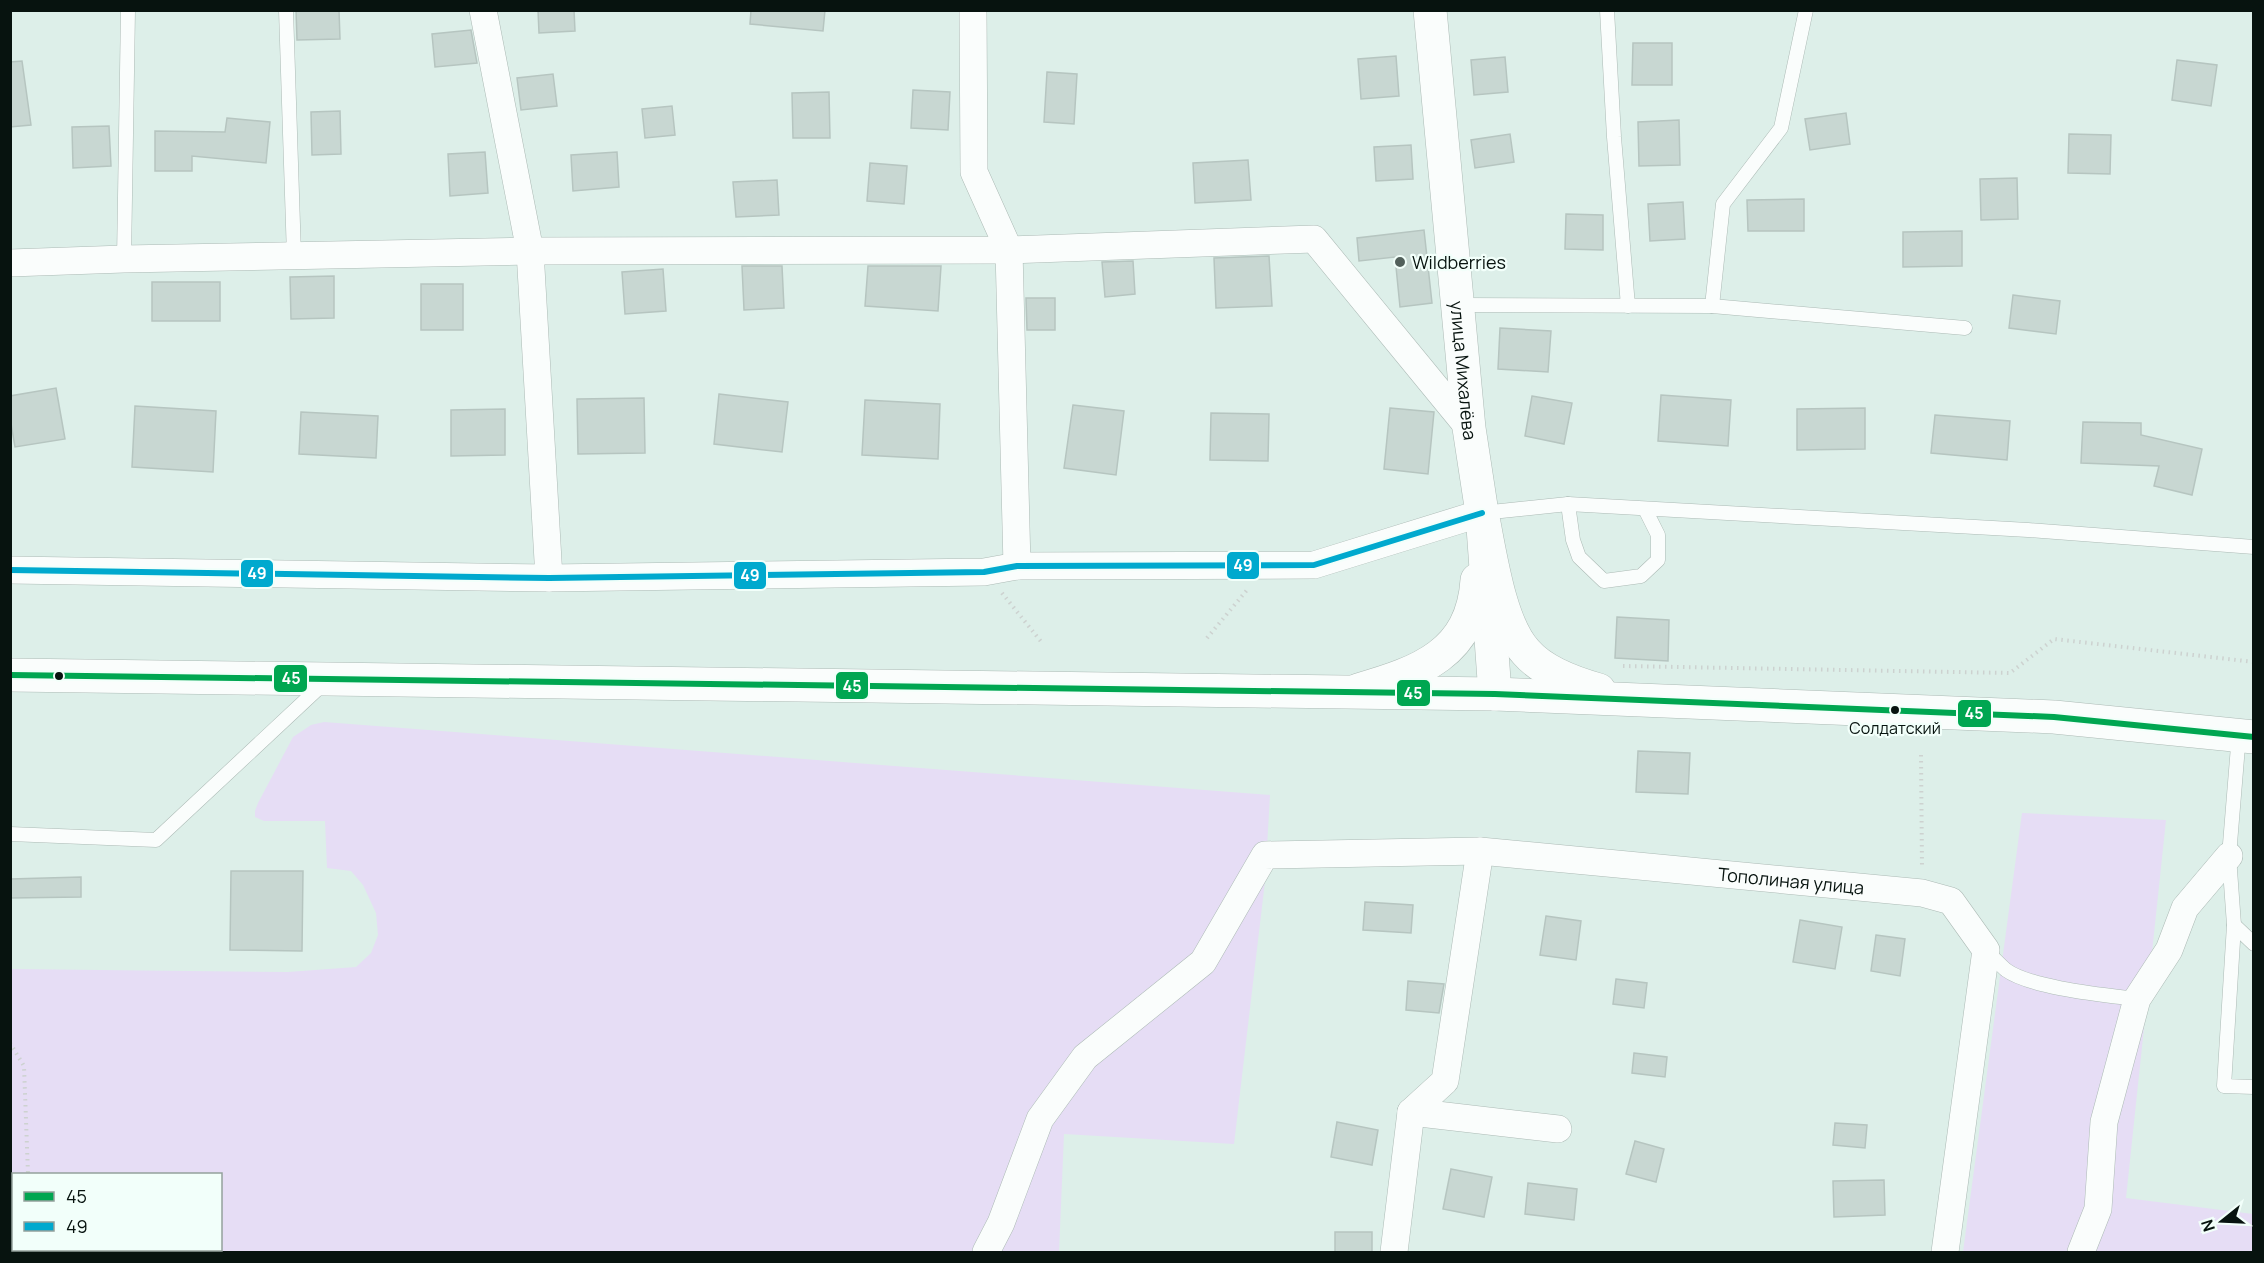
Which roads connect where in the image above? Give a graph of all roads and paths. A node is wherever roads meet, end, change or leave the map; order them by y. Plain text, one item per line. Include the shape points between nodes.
1 (128, 10) edge
2 (286, 10) edge
3 (483, 10) edge
4 (973, 10) edge
5 (1431, 10) edge
6 (1606, 10) edge
7 (1806, 10) edge
8 (1009, 250) junction
9 (530, 251) junction
10 (294, 256) junction
11 (124, 259) junction
12 (10, 263) edge
13 (1457, 305) junction
14 (1628, 306) junction
15 (1712, 306) junction
16 (1965, 328) dead end
17 (1469, 428) junction
18 (1568, 504) junction
19 (1645, 509) junction
20 (1482, 513) junction
21 (2253, 547) edge
22 (1017, 566) junction
23 (1269, 566) junction
24 (10, 570) edge
25 (984, 572) junction
26 (549, 578) junction
27 (1207, 638) dead end
28 (1043, 644) dead end
29 (2253, 662) edge
30 (1623, 666) dead end
31 (10, 675) edge
32 (329, 679) junction
33 (1350, 692) junction
34 (1496, 694) junction
35 (1632, 699) junction
36 (2246, 735) edge
37 (1921, 755) dead end
38 (10, 834) edge
39 (1480, 851) junction
40 (2229, 856) junction
41 (1922, 892) junction
42 (2234, 925) junction
43 (2253, 944) edge
44 (1986, 950) junction
45 (2137, 999) junction
46 (10, 1042) edge
47 (2253, 1087) edge
48 (1412, 1112) junction
49 (1558, 1129) dead end
50 (28, 1173) edge
51 (986, 1252) edge
52 (1394, 1252) edge
53 (1946, 1252) edge
54 (2081, 1252) edge

1 - 11 lane
2 - 10 lane
3 - 9 street
4 - 8 street via 974,172
5 - 13 main road, улица Михалёва
6 - 14 lane
7 - 15 lane via 1781,128 1723,204
8 - 9 street
8 - 17 street via 1314,239
8 - 22 street
9 - 10 street
9 - 26 street
10 - 11 street
11 - 12 street
13 - 14 lane
13 - 17 main road, улица Михалёва
14 - 15 lane
15 - 16 lane
17 - 20 main road, улица Михалёва
18 - 19 lane
18 - 19 lane via 1579,557 1604,581 1641,576 1658,560 1658,535
18 - 20 lane
19 - 21 lane via 2016,529
20 - 23 street via 1314,564
20 - 33 main road via 1477,587 1468,622 1450,649 1421,668
20 - 34 main road, улица Михалёва
20 - 35 main road via 1508,624 1526,652 1550,670 1584,686
22 - 23 street
22 - 25 street
23 - 27 path
24 - 26 street
25 - 26 street
25 - 28 path
29 - 30 path via 2054,639 2010,673
31 - 32 main road
32 - 33 main road
32 - 38 lane via 156,840
33 - 34 main road
34 - 35 main road
35 - 36 main road via 2054,717
36 - 40 lane
37 - 41 path
39 - 41 street, Тополиная улица
39 - 48 street via 1445,1081
39 - 51 street, Тополиная улица via 1265,855 1203,962 1085,1057 1040,1119 1002,1223
40 - 42 lane
40 - 45 street via 2185,908 2169,950
41 - 44 street, Тополиная улица via 1951,901
42 - 43 lane
42 - 47 lane via 2224,1086
44 - 45 lane via 2008,971 2034,981
44 - 53 street
45 - 54 street via 2104,1122 2098,1209
46 - 50 path via 24,1066
48 - 49 street
48 - 52 street

